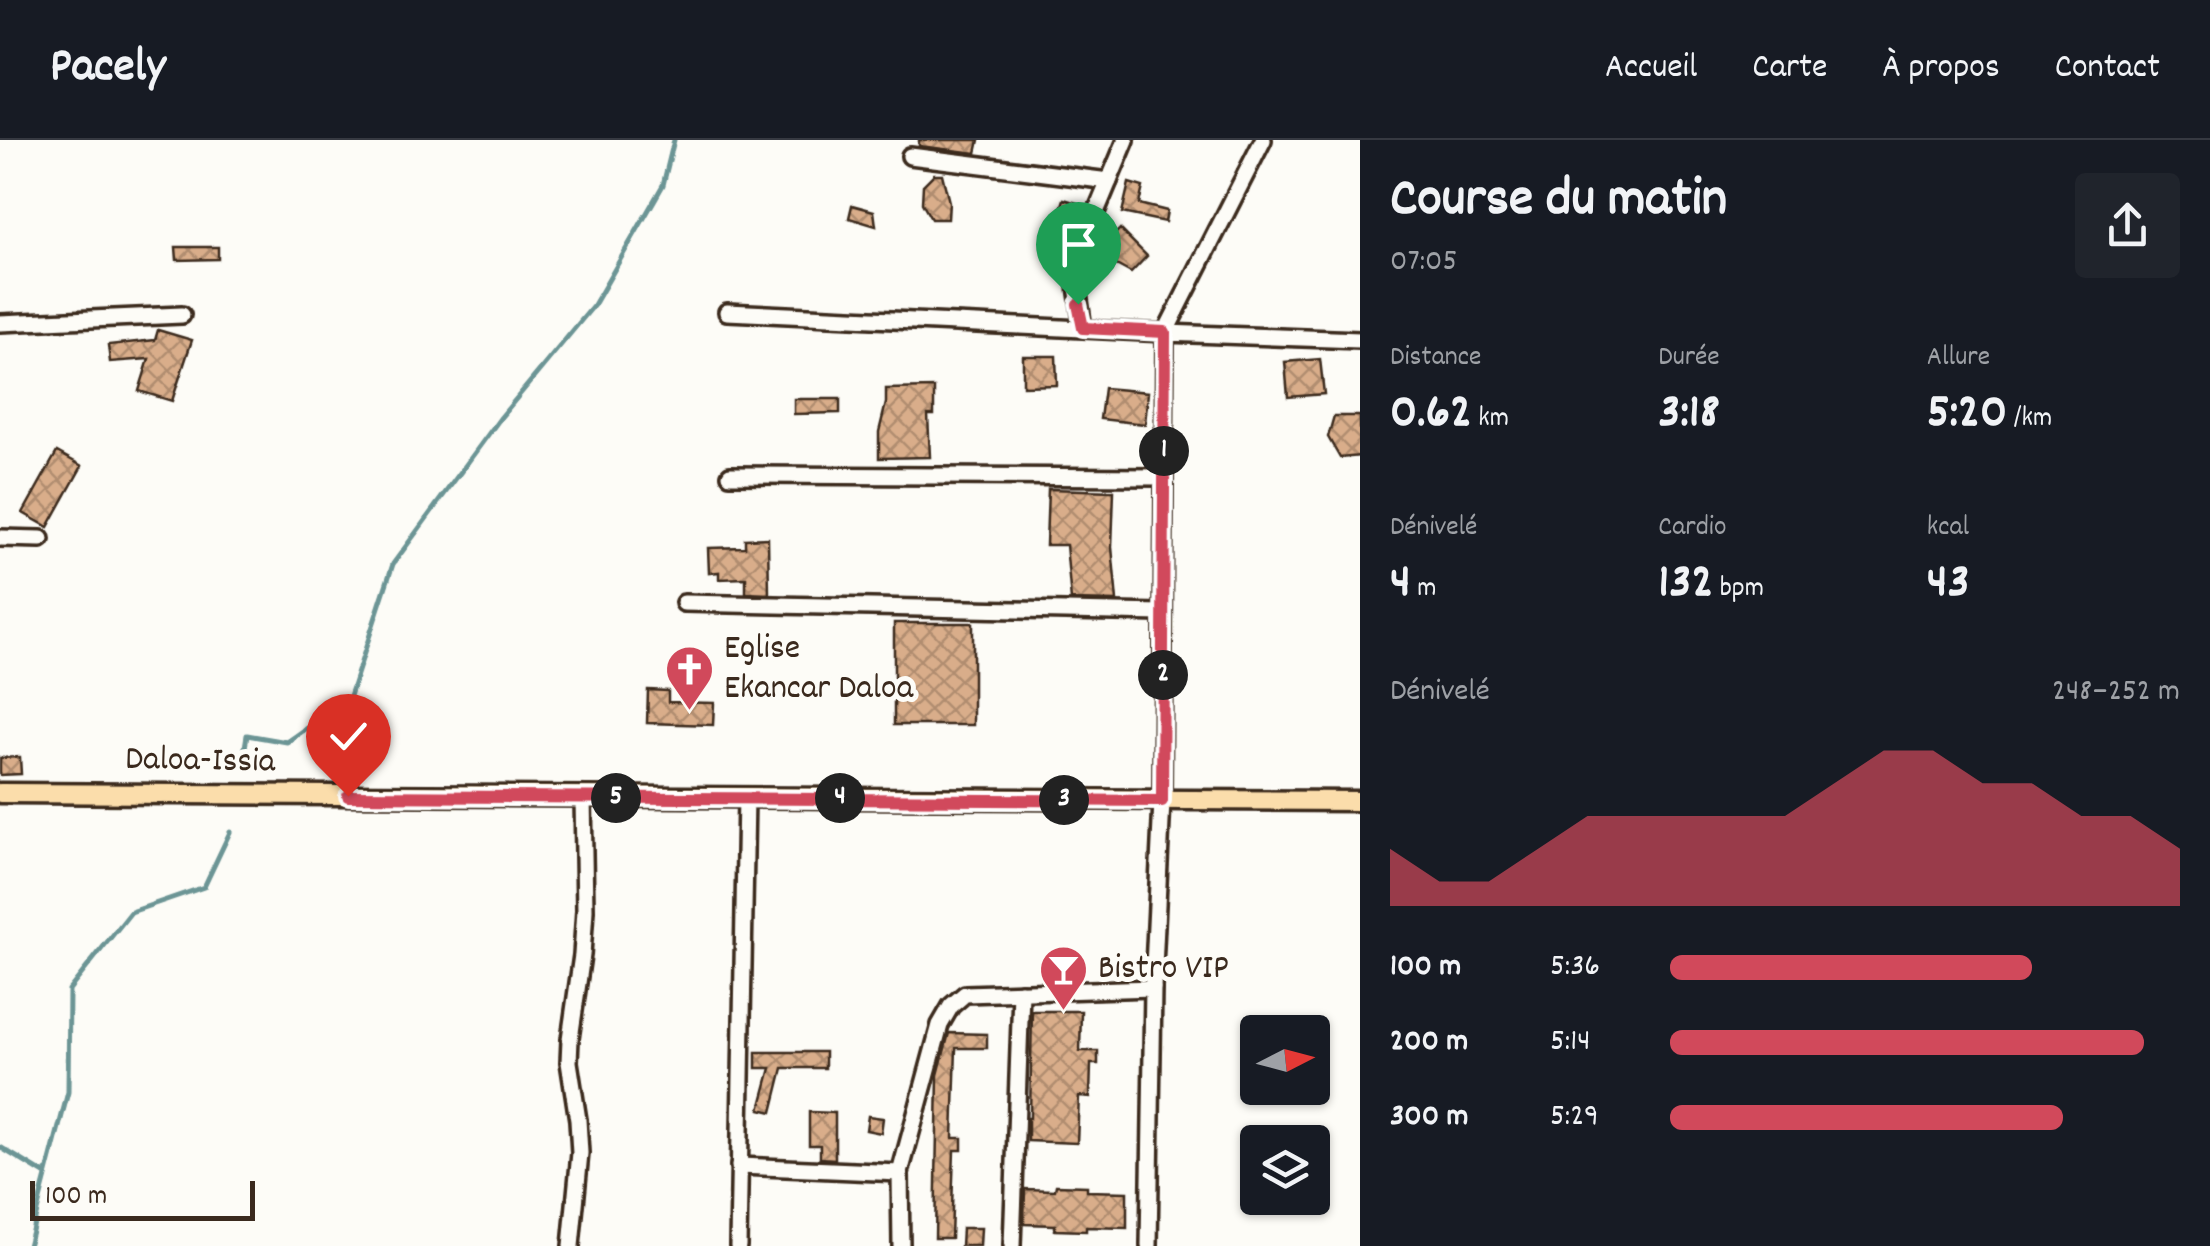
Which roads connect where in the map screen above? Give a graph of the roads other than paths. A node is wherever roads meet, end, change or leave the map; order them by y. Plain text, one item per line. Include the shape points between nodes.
1 (1126, 140) edge
2 (1264, 140) edge
3 (910, 156) dead end
4 (1109, 181) junction
5 (727, 312) dead end
6 (182, 315) dead end
7 (0, 322) edge
8 (1083, 328) junction
9 (1165, 332) junction
10 (1360, 340) edge
11 (730, 475) dead end
12 (1163, 478) junction
13 (0, 538) edge
14 (42, 539) dead end
15 (684, 603) dead end
16 (1163, 613) junction
17 (0, 793) edge
18 (583, 798) junction
19 (746, 798) junction
20 (1162, 801) junction
21 (1360, 801) edge
22 (1153, 988) junction
23 (1020, 992) junction
24 (739, 1166) junction
25 (900, 1173) junction
26 (571, 1246) edge
27 (738, 1246) edge
28 (902, 1246) edge
29 (1012, 1246) edge
30 (1149, 1246) edge

1 - 4 street
2 - 9 street
3 - 4 street
4 - 8 street via 1074,265
5 - 8 street
6 - 7 street
8 - 9 street
9 - 10 street
9 - 12 street
11 - 12 street
12 - 16 street
13 - 14 street
15 - 16 street
16 - 20 street
17 - 18 main road, Daloa-Issia
18 - 19 main road, Daloa-Issia
18 - 26 street via 585,910 569,1062 580,1153
19 - 20 main road, Daloa-Issia
19 - 24 street
20 - 21 main road, Daloa-Issia
20 - 22 street
22 - 23 street
22 - 30 street
23 - 25 street via 965,994 950,1006
23 - 29 street
24 - 25 street
24 - 27 street
25 - 28 street

